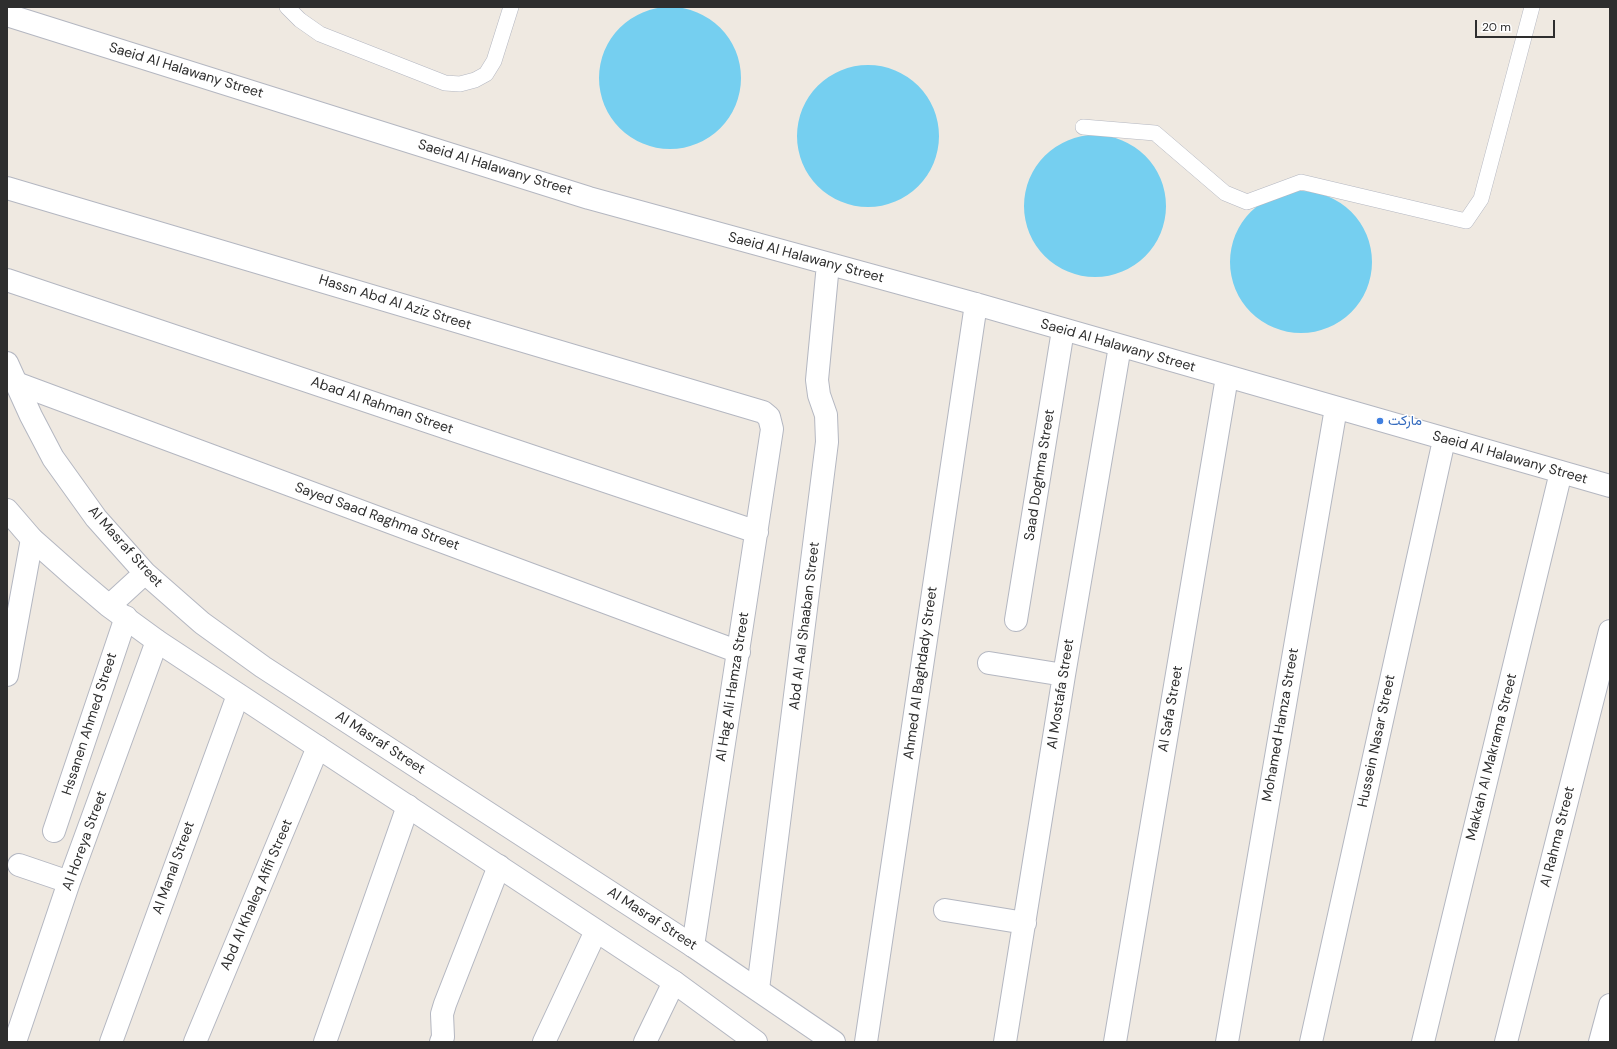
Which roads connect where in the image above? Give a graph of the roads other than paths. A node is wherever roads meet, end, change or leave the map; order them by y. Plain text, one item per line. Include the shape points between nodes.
1 (288, 7) edge
2 (511, 7) edge
3 (1532, 7) edge
4 (7, 15) edge
5 (1083, 127) dead end
6 (7, 188) edge
7 (828, 264) junction
8 (7, 280) edge
9 (976, 304) junction
10 (1063, 330) junction
11 (1120, 346) junction
12 (7, 363) edge
13 (1227, 377) junction
14 (16, 383) junction
15 (1336, 408) junction
16 (772, 429) joint
17 (1444, 440) junction
18 (1561, 472) junction
19 (1610, 486) edge
20 (7, 510) edge
21 (757, 532) junction
22 (32, 539) junction
23 (145, 574) junction
24 (117, 612) junction
25 (1016, 620) dead end
26 (1610, 631) edge
27 (157, 641) junction
28 (739, 652) junction
29 (989, 663) dead end
30 (7, 675) edge
31 (1064, 675) junction
32 (238, 695) junction
33 (318, 747) junction
34 (408, 806) junction
35 (54, 831) dead end
36 (19, 865) dead end
37 (499, 866) junction
38 (70, 882) junction
39 (945, 910) dead end
40 (1025, 923) junction
41 (596, 931) junction
42 (693, 946) junction
43 (674, 982) junction
44 (758, 989) junction
45 (1610, 1005) edge
46 (753, 1041) edge
47 (15, 1042) edge
48 (111, 1042) edge
49 (195, 1042) edge
50 (325, 1042) edge
51 (441, 1042) edge
52 (544, 1042) edge
53 (645, 1042) edge
54 (834, 1042) edge
55 (866, 1042) edge
56 (1005, 1042) edge
57 (1115, 1042) edge
58 (1227, 1042) edge
59 (1311, 1042) edge
60 (1423, 1042) edge
61 (1506, 1042) edge
62 (1600, 1042) edge

1 - 2 lane via 300,20 320,34 445,83 460,84 486,74 494,61
3 - 5 lane via 1481,199 1466,221 1301,182 1247,202 1225,193 1155,133
4 - 7 street, Saeid Al Halawany Street via 589,198
6 - 16 street, Hassn Abd Al Aziz Street via 763,412 769,417
7 - 9 street, Saeid Al Halawany Street
7 - 44 street, Abd Al Aal Shaaban Street via 817,380 826,415 827,442
8 - 21 street, Abad Al Rahman Street
9 - 10 street, Saeid Al Halawany Street
9 - 55 street, Ahmed Al Baghdady Street
10 - 11 street, Saeid Al Halawany Street
10 - 25 street, Saad Doghma Street
11 - 13 street, Saeid Al Halawany Street
11 - 31 street, Al Mostafa Street
12 - 14 street, Al Masraf Street
13 - 15 street, Saeid Al Halawany Street
13 - 57 street, Al Safa Street
14 - 23 street, Al Masraf Street via 53,458 96,518
14 - 28 street, Sayed Saad Raghma Street
15 - 17 street, Saeid Al Halawany Street
15 - 58 street, Mohamed Hamza Street
16 - 21 street, Al Hag Ali Hamza Street
17 - 18 street, Saeid Al Halawany Street
17 - 59 street, Hussein Nasar Street
18 - 19 street, Saeid Al Halawany Street
18 - 60 street, Makkah Al Makrama Street
20 - 22 street
21 - 28 street, Al Hag Ali Hamza Street
22 - 24 street
22 - 30 street
23 - 24 street
23 - 42 street, Al Masraf Street via 202,623 263,667
24 - 27 street
24 - 35 street, Hssanen Ahmed Street
26 - 61 street, Al Rahma Street
27 - 32 street
27 - 38 street, Al Horeya Street
28 - 42 street, Al Hag Ali Hamza Street
29 - 31 street
31 - 40 street, Al Mostafa Street
32 - 33 street
32 - 48 street, Al Manal Street
33 - 34 street
33 - 49 street, Abd Al Khaleq Afifi Street
34 - 37 street
34 - 50 street
36 - 38 street
37 - 41 street
37 - 51 street via 445,1004
38 - 47 street, Al Horeya Street
39 - 40 street
40 - 56 street, Al Mostafa Street
41 - 43 street
41 - 52 street
42 - 44 street, Al Masraf Street
43 - 46 street
43 - 53 street
44 - 54 street, Al Masraf Street
45 - 62 street

